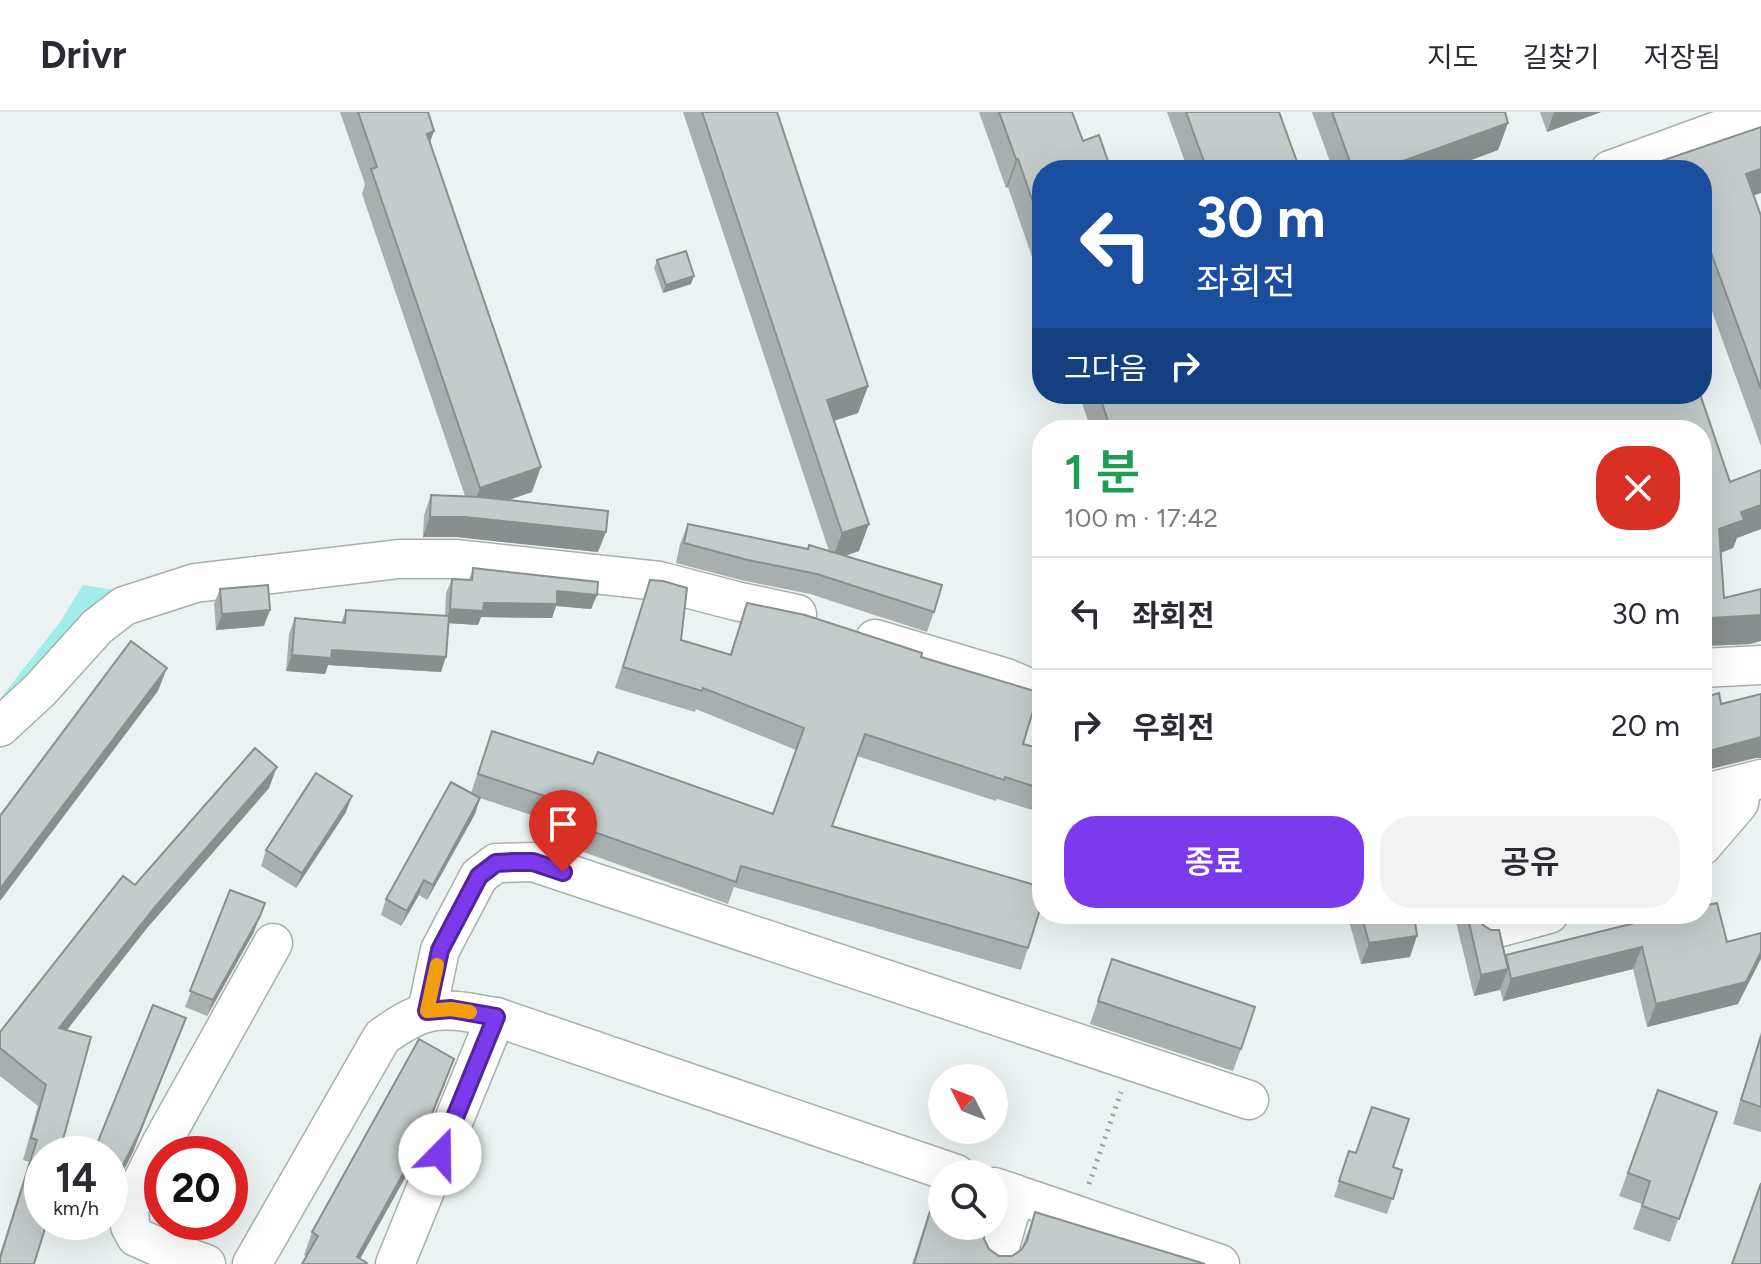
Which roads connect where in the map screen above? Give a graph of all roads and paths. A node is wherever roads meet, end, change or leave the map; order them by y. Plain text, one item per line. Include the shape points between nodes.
1 (1761, 115) edge
2 (1637, 160) edge
3 (1761, 665) edge
4 (1712, 667) edge
5 (1032, 689) edge
6 (0, 727) edge
7 (1752, 781) edge
8 (1712, 791) edge
9 (1712, 834) edge
10 (1512, 924) edge
11 (1490, 930) edge
12 (273, 943) dead end
13 (427, 1011) junction
14 (496, 1017) junction
15 (1132, 1061) junction
16 (1249, 1100) dead end
17 (928, 1164) edge
18 (1008, 1191) edge
19 (1078, 1216) junction
20 (998, 1240) edge
21 (206, 1264) edge
22 (252, 1264) edge
23 (395, 1264) edge
24 (995, 1264) edge
25 (1220, 1264) edge

1 - 2 street
3 - 4 street
5 - 6 street via 803,615 659,581 455,559 399,559 195,583 124,606
7 - 8 street
7 - 9 street
10 - 11 street
12 - 21 street via 129,1208 136,1237
13 - 14 street via 451,1009
13 - 15 street via 440,950 479,876 496,863 533,862
13 - 22 street via 382,1037
14 - 17 street
14 - 23 street
15 - 16 street
15 - 19 path
18 - 19 street
19 - 25 street
20 - 24 street

